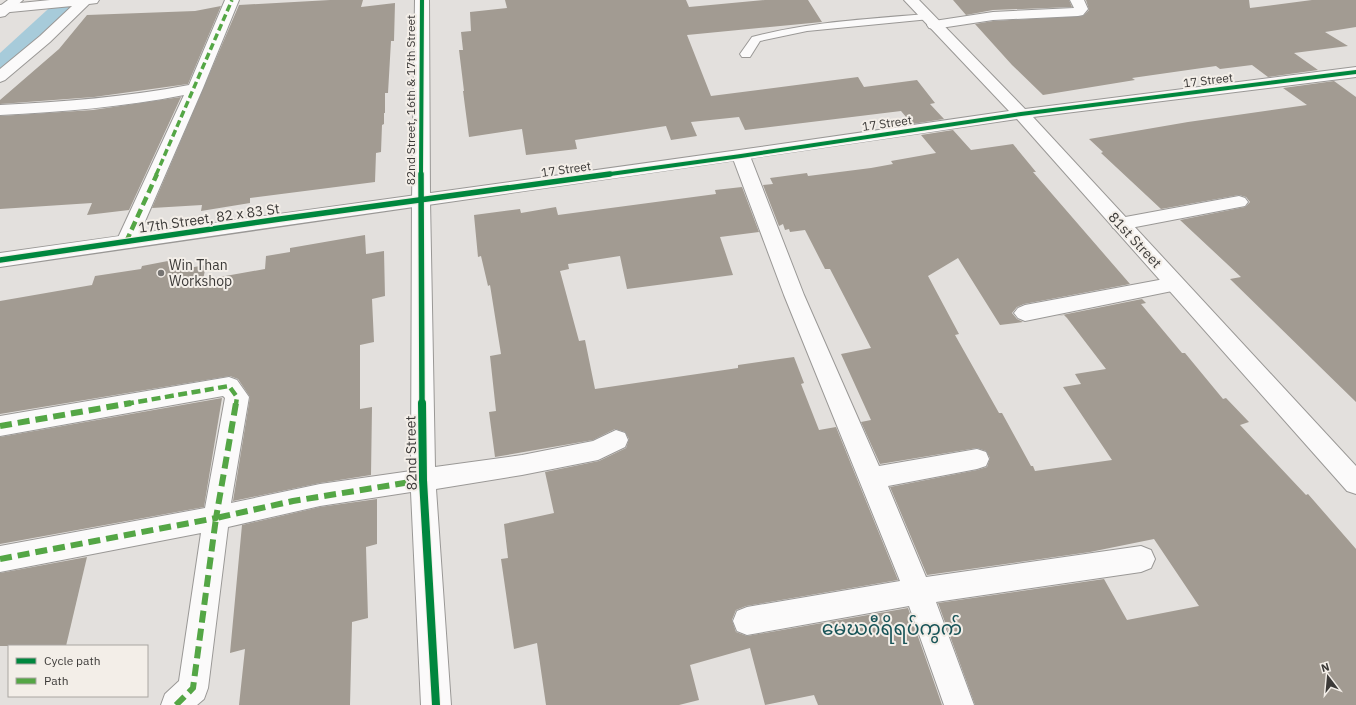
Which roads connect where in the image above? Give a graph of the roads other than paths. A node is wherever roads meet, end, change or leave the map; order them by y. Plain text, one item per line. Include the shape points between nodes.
1 (88, 0) edge
2 (232, 0) edge
3 (422, 0) edge
4 (911, 0) edge
5 (1077, 0) edge
6 (6, 7) edge
7 (930, 21) junction
8 (746, 54) dead end
9 (1356, 72) edge
10 (0, 77) edge
11 (195, 88) junction
12 (0, 110) edge
13 (1021, 114) junction
14 (741, 156) junction
15 (421, 200) junction
16 (1239, 202) dead end
17 (1120, 224) junction
18 (126, 242) junction
19 (0, 260) edge
20 (1176, 284) junction
21 (1025, 313) dead end
22 (0, 426) edge
23 (616, 440) dead end
24 (977, 459) dead end
25 (872, 478) junction
26 (423, 480) junction
27 (1356, 483) edge
28 (216, 518) junction
29 (0, 559) edge
30 (1141, 559) dead end
31 (918, 591) junction
32 (746, 621) dead end
33 (176, 705) edge
34 (436, 705) edge
35 (959, 705) edge

1 - 6 street
1 - 10 street
2 - 11 street
3 - 15 street, 82nd Street, 16th & 17th Street
4 - 7 street, 81st Street
5 - 7 street via 1081,9 1078,12
7 - 8 lane via 807,28 756,39
7 - 13 street, 81st Street
9 - 13 street, 17 Street
11 - 12 street via 154,96 76,105
11 - 18 street
13 - 14 street, 17 Street
13 - 17 street, 81st Street
14 - 15 street, 17 Street
14 - 25 street via 794,295
15 - 18 street, 17th Street, 82 x 83 St
15 - 26 street, 82nd Street
16 - 17 street
17 - 20 street, 81st Street
18 - 19 street, 17th Street, 82 x 83 St
20 - 21 street
20 - 27 street, 81st Street
22 - 28 street via 229,386 238,397
23 - 26 street via 598,450
24 - 25 street
25 - 31 street
26 - 28 street via 320,495
26 - 34 street, 82nd Street
28 - 29 street
28 - 33 street via 193,688
30 - 31 street
31 - 32 street
31 - 35 street

